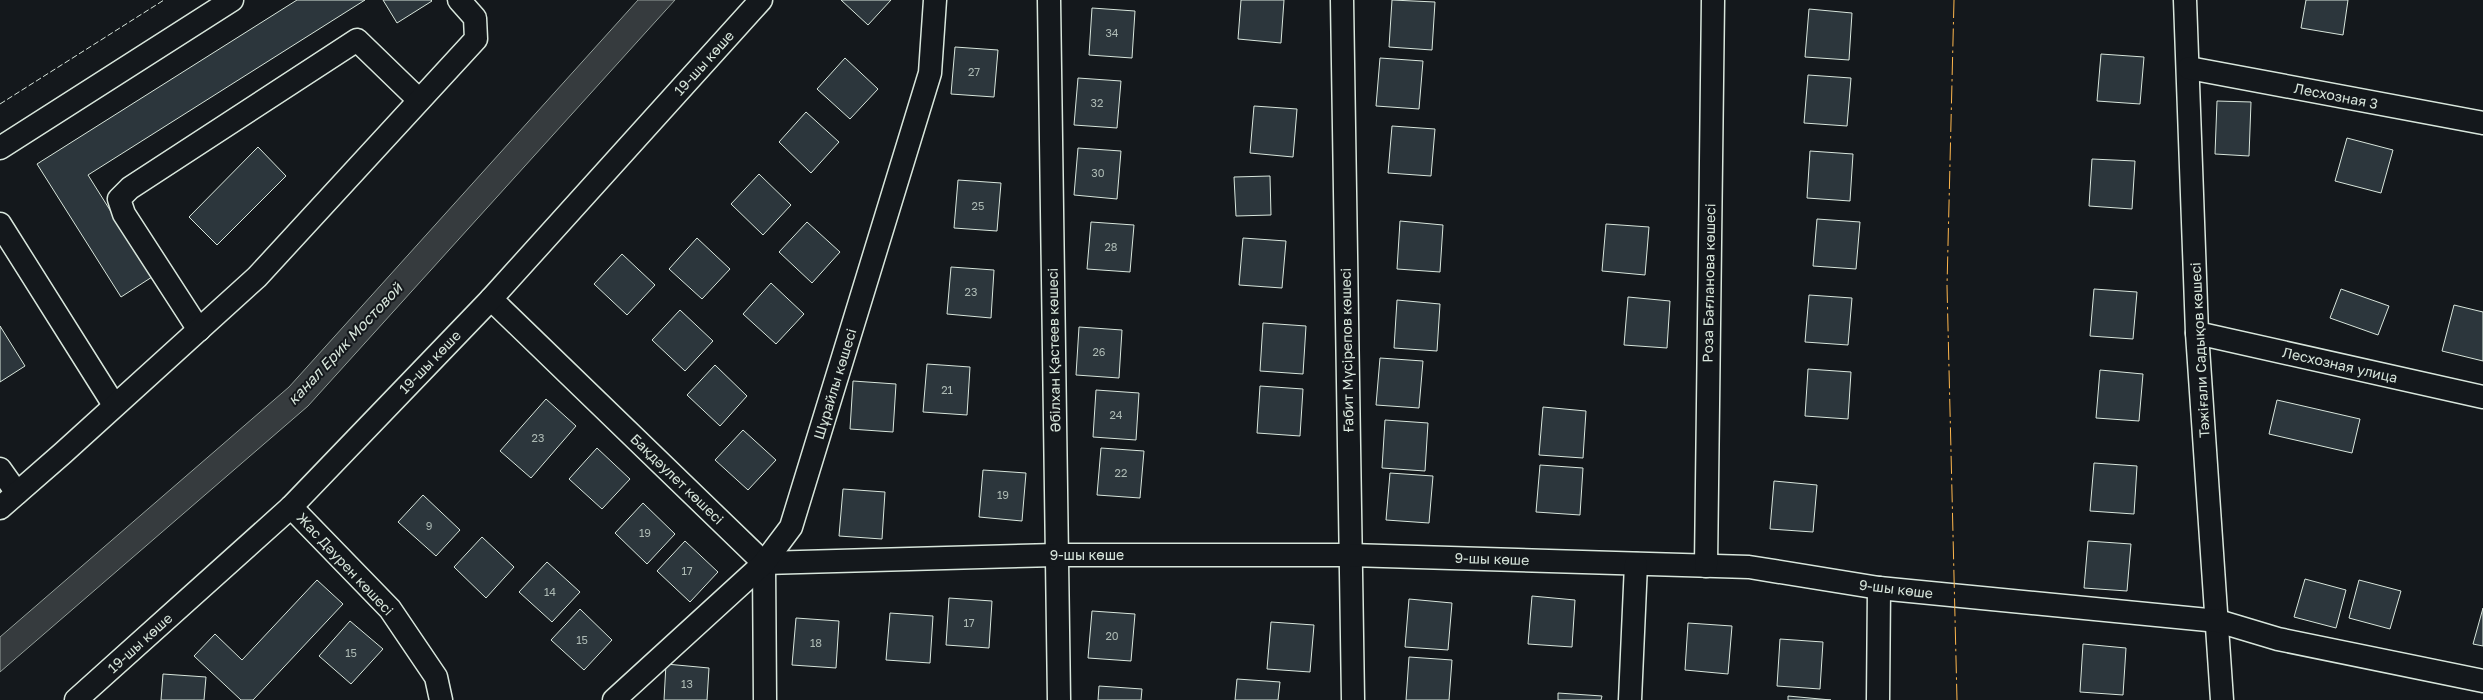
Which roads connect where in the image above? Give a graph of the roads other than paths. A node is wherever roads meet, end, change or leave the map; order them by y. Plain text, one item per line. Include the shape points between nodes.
1 (232, 0) edge
2 (459, 0) edge
3 (761, 0) edge
4 (935, 0) edge
5 (1049, 0) edge
6 (1342, 0) edge
7 (1712, 0) edge
8 (2185, 0) edge
9 (2188, 68) junction
10 (420, 100) junction
11 (2483, 123) edge
12 (0, 148) edge
13 (0, 224) edge
14 (491, 299) junction
15 (199, 330) junction
16 (2197, 333) junction
17 (2483, 397) edge
18 (114, 405) junction
19 (0, 469) edge
20 (17, 493) junction
21 (291, 507) junction
22 (0, 508) edge
23 (1056, 555) junction
24 (1350, 555) junction
25 (764, 563) junction
26 (1636, 564) junction
27 (1706, 566) junction
28 (1879, 588) junction
29 (2218, 621) junction
30 (2483, 681) edge
31 (83, 697) edge
32 (441, 700) edge
33 (614, 700) edge
34 (765, 700) edge
35 (1059, 700) edge
36 (1354, 700) edge
37 (1630, 700) edge
38 (1878, 700) edge
39 (2222, 700) edge

1 - 12 street
2 - 10 street via 475,18 476,39
3 - 14 street, 19-шы көше
4 - 25 street, Шұрайлы көшесі via 930,73 791,527
5 - 23 street, Әбілхан Қастеев көшесi
6 - 24 street, Ғабит Мүсірепов көшесi
7 - 27 street, Роза Бағланова көшесi
8 - 9 street, Тәжіғали Садықов көшесі
9 - 11 street, Лесхозная 3
9 - 16 street, Тәжіғали Садықов көшесі
10 - 15 street via 257,277
10 - 15 street via 357,40 119,198 124,214
13 - 18 street
14 - 21 street, 19-шы көше
14 - 25 street, Бақдәулет көшесi
15 - 18 street
16 - 17 street, Лесхозная улица
16 - 29 street, Тәжіғали Садықов көшесі
18 - 20 street
19 - 20 street
20 - 22 street
21 - 31 street, 19-шы көше
21 - 32 street, Жас Дәурен көшесі via 390,608 436,677
23 - 24 street, 9-шы көше
23 - 25 street, 9-шы көше
23 - 35 street, Әбілхан Қастеев көшесi
24 - 26 street, 9-шы көше
24 - 36 street, Ғабит Мүсірепов көшесi
25 - 33 street, Шұрайлы көшесі
25 - 34 street
26 - 27 street, 9-шы көше
26 - 37 street
27 - 28 street, 9-шы көше via 1749,568
28 - 29 street, 9-шы көше
28 - 38 street
29 - 30 street, 9-шы көше via 2278,639
29 - 39 street, Тәжіғали Садықов көшесі

